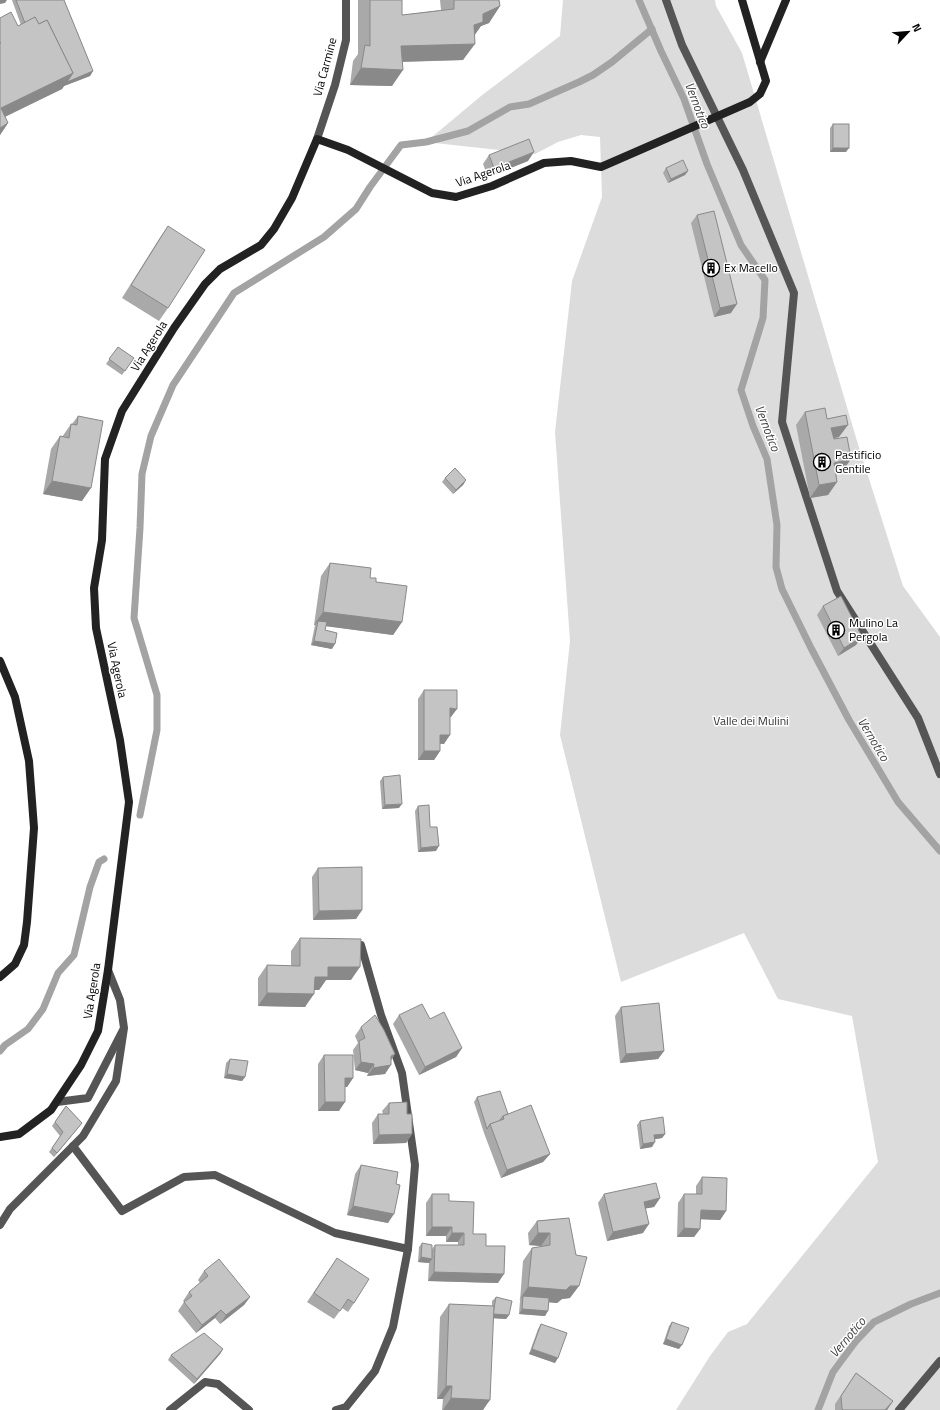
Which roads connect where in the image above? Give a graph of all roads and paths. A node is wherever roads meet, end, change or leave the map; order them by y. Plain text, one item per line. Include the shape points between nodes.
1 (346, 0) edge
2 (666, 0) edge
3 (742, 0) edge
4 (786, 0) edge
5 (760, 62) junction
6 (317, 139) junction
7 (0, 661) edge
8 (940, 774) edge
9 (361, 945) edge
10 (108, 970) junction
11 (0, 977) edge
12 (124, 1028) junction
13 (57, 1102) junction
14 (0, 1137) edge
15 (73, 1146) junction
16 (0, 1225) edge
17 (408, 1249) junction
18 (940, 1362) edge
19 (170, 1410) edge
20 (250, 1410) edge
21 (336, 1410) edge
22 (899, 1410) edge

1 - 6 street, Via Carmine via 346,40 335,85
2 - 8 street via 682,45 744,170 794,293 782,422 837,591 918,718
3 - 5 street, Via Agerola
4 - 5 street
5 - 6 street, Via Agerola via 766,81 760,94 750,102 601,167 571,161 544,163 492,186 456,197 432,193 348,150
6 - 10 street, Via Agerola via 292,198 274,229 261,245 220,269 205,284 174,328 122,411 105,459 102,540 94,588 96,628 120,740 129,802
7 - 11 street via 15,697 29,762 34,828 24,945 15,964
9 - 17 street via 381,1015 402,1073 415,1165
10 - 12 street via 120,1000
10 - 13 street, Via Agerola via 98,1031 81,1065
12 - 13 street via 88,1098
12 - 15 street via 116,1080 83,1136
13 - 14 street, Via Agerola via 51,1110 19,1134
15 - 16 street via 10,1209
15 - 17 street via 122,1211 184,1177 215,1175 335,1233
17 - 21 street via 393,1327 376,1371 346,1407
18 - 22 street
19 - 20 street via 205,1382 218,1384

